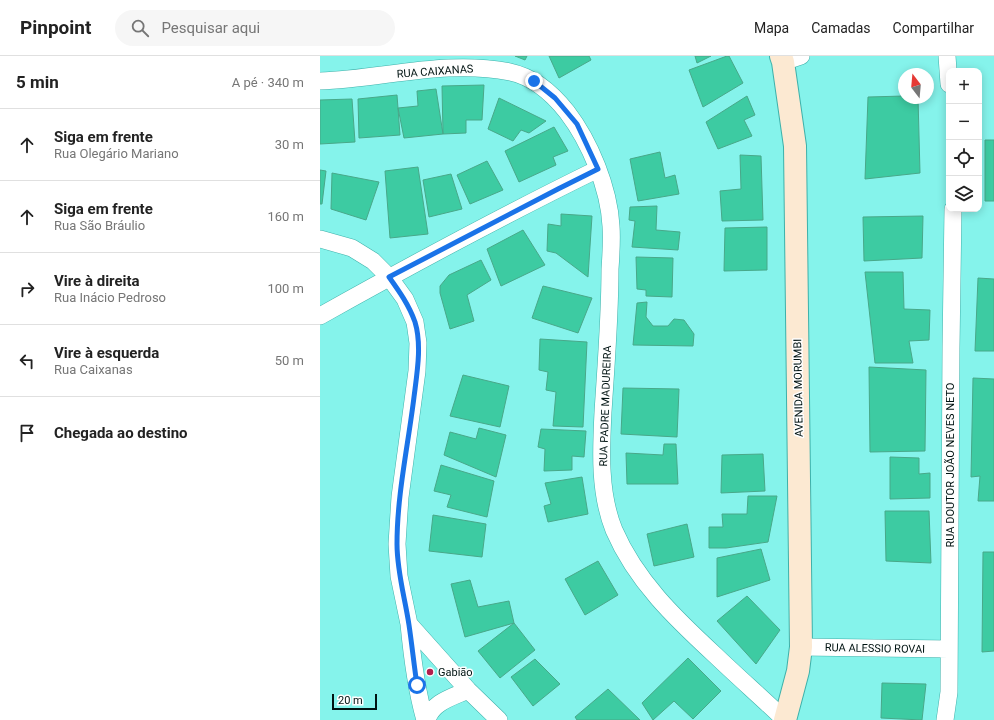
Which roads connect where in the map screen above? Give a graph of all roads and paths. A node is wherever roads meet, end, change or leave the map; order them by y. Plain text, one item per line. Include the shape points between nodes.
1 (947, 56) edge
2 (788, 58) edge
3 (948, 68) edge
4 (320, 81) edge
5 (598, 169) junction
6 (953, 212) edge
7 (320, 239) edge
8 (389, 277) junction
9 (320, 316) edge
10 (409, 624) junction
11 (802, 647) junction
12 (950, 649) junction
13 (468, 690) junction
14 (426, 720) edge
15 (499, 720) edge
16 (785, 720) edge
17 (945, 720) edge

1 - 3 street
2 - 11 main road, AVENIDA MORUMBI via 795,146
4 - 5 street, RUA CAIXANAS via 478,67 512,73 534,81 555,98 577,124
5 - 8 street
5 - 16 street, RUA PADRE MADUREIRA via 611,225 602,469 614,528 629,562 652,592 683,625
6 - 12 street, RUA DOUTOR JOÃO NEVES NETO
7 - 8 street via 352,248 373,261
8 - 9 street
8 - 10 street via 405,299 415,322 418,343 397,544 399,576
10 - 13 street
10 - 14 street via 421,707
11 - 12 street, RUA ALESSIO ROVAI
11 - 16 main road, AVENIDA MORUMBI
12 - 17 street, RUA DOUTOR JOÃO NEVES NETO via 950,692
13 - 14 street via 441,702 433,708
13 - 15 street

